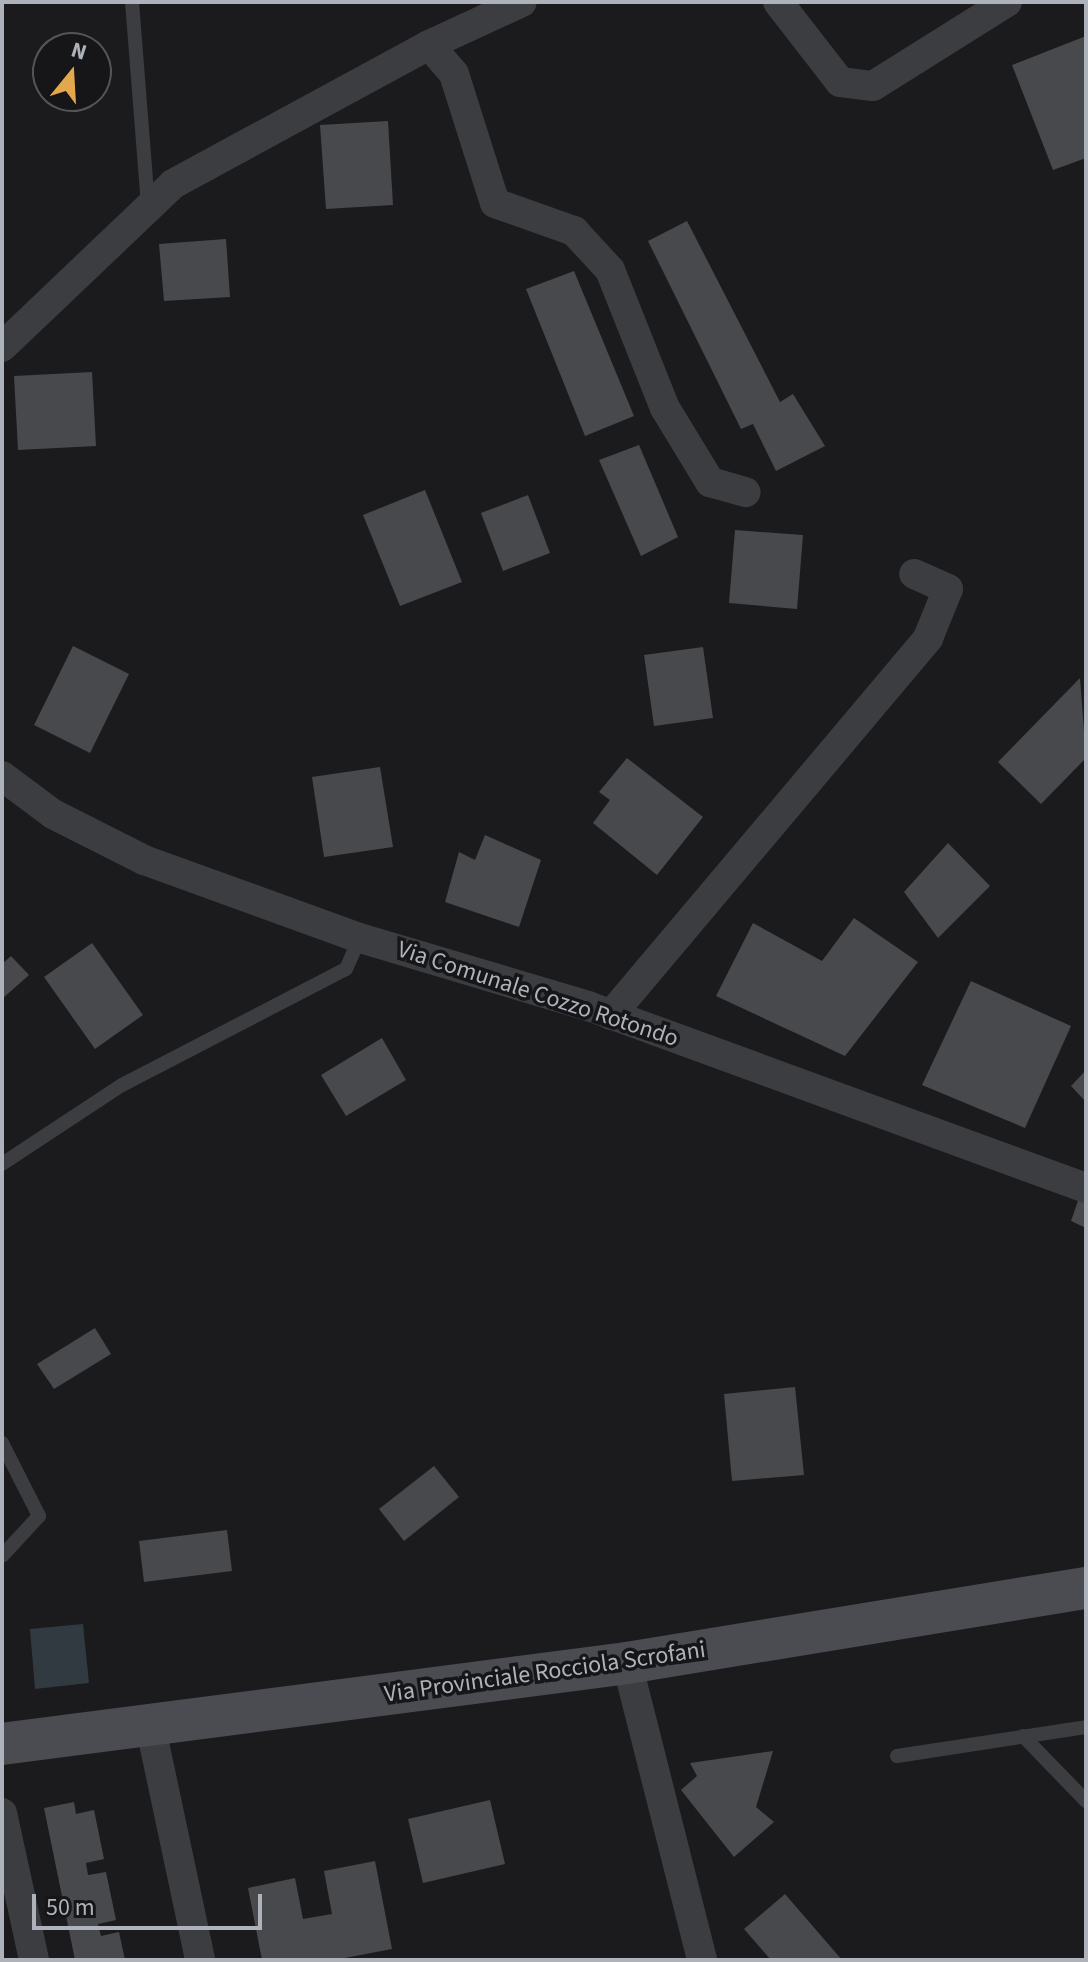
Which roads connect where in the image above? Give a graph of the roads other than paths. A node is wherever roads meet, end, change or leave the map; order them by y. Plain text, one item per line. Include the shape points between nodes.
1 (132, 2) edge
2 (522, 2) edge
3 (778, 2) edge
4 (1007, 2) edge
5 (429, 45) junction
6 (148, 207) junction
7 (2, 347) edge
8 (746, 492) dead end
9 (914, 574) dead end
10 (2, 776) edge
11 (360, 938) junction
12 (611, 1015) junction
13 (2, 1164) edge
14 (1086, 1188) edge
15 (2, 1443) edge
16 (2, 1556) edge
17 (1086, 1588) edge
18 (627, 1663) junction
19 (150, 1724) junction
20 (1086, 1727) edge
21 (1023, 1736) junction
22 (2, 1744) edge
23 (897, 1756) dead end
24 (1086, 1801) edge
25 (2, 1813) edge
26 (34, 1960) edge
27 (200, 1960) edge
28 (702, 1960) edge

1 - 6 lane
2 - 5 street
3 - 4 street via 840,82 873,86
5 - 6 street via 173,184
5 - 8 street via 454,74 495,203 574,231 610,270 665,408 710,482
6 - 7 street
9 - 12 street via 948,589 928,638
10 - 11 street, Via Comunale Cozzo Rotondo via 53,814 144,860
11 - 12 street, Via Comunale Cozzo Rotondo
11 - 13 lane via 346,969 122,1085
12 - 14 street, Via Comunale Cozzo Rotondo
15 - 16 lane via 39,1516
17 - 18 street, Via Provinciale Rocciola Scrofani
18 - 19 street, Via Provinciale Rocciola Scrofani
18 - 28 street
19 - 22 street, Via Provinciale Rocciola Scrofani
19 - 27 street
20 - 21 lane
21 - 23 lane
21 - 24 lane
25 - 26 street

